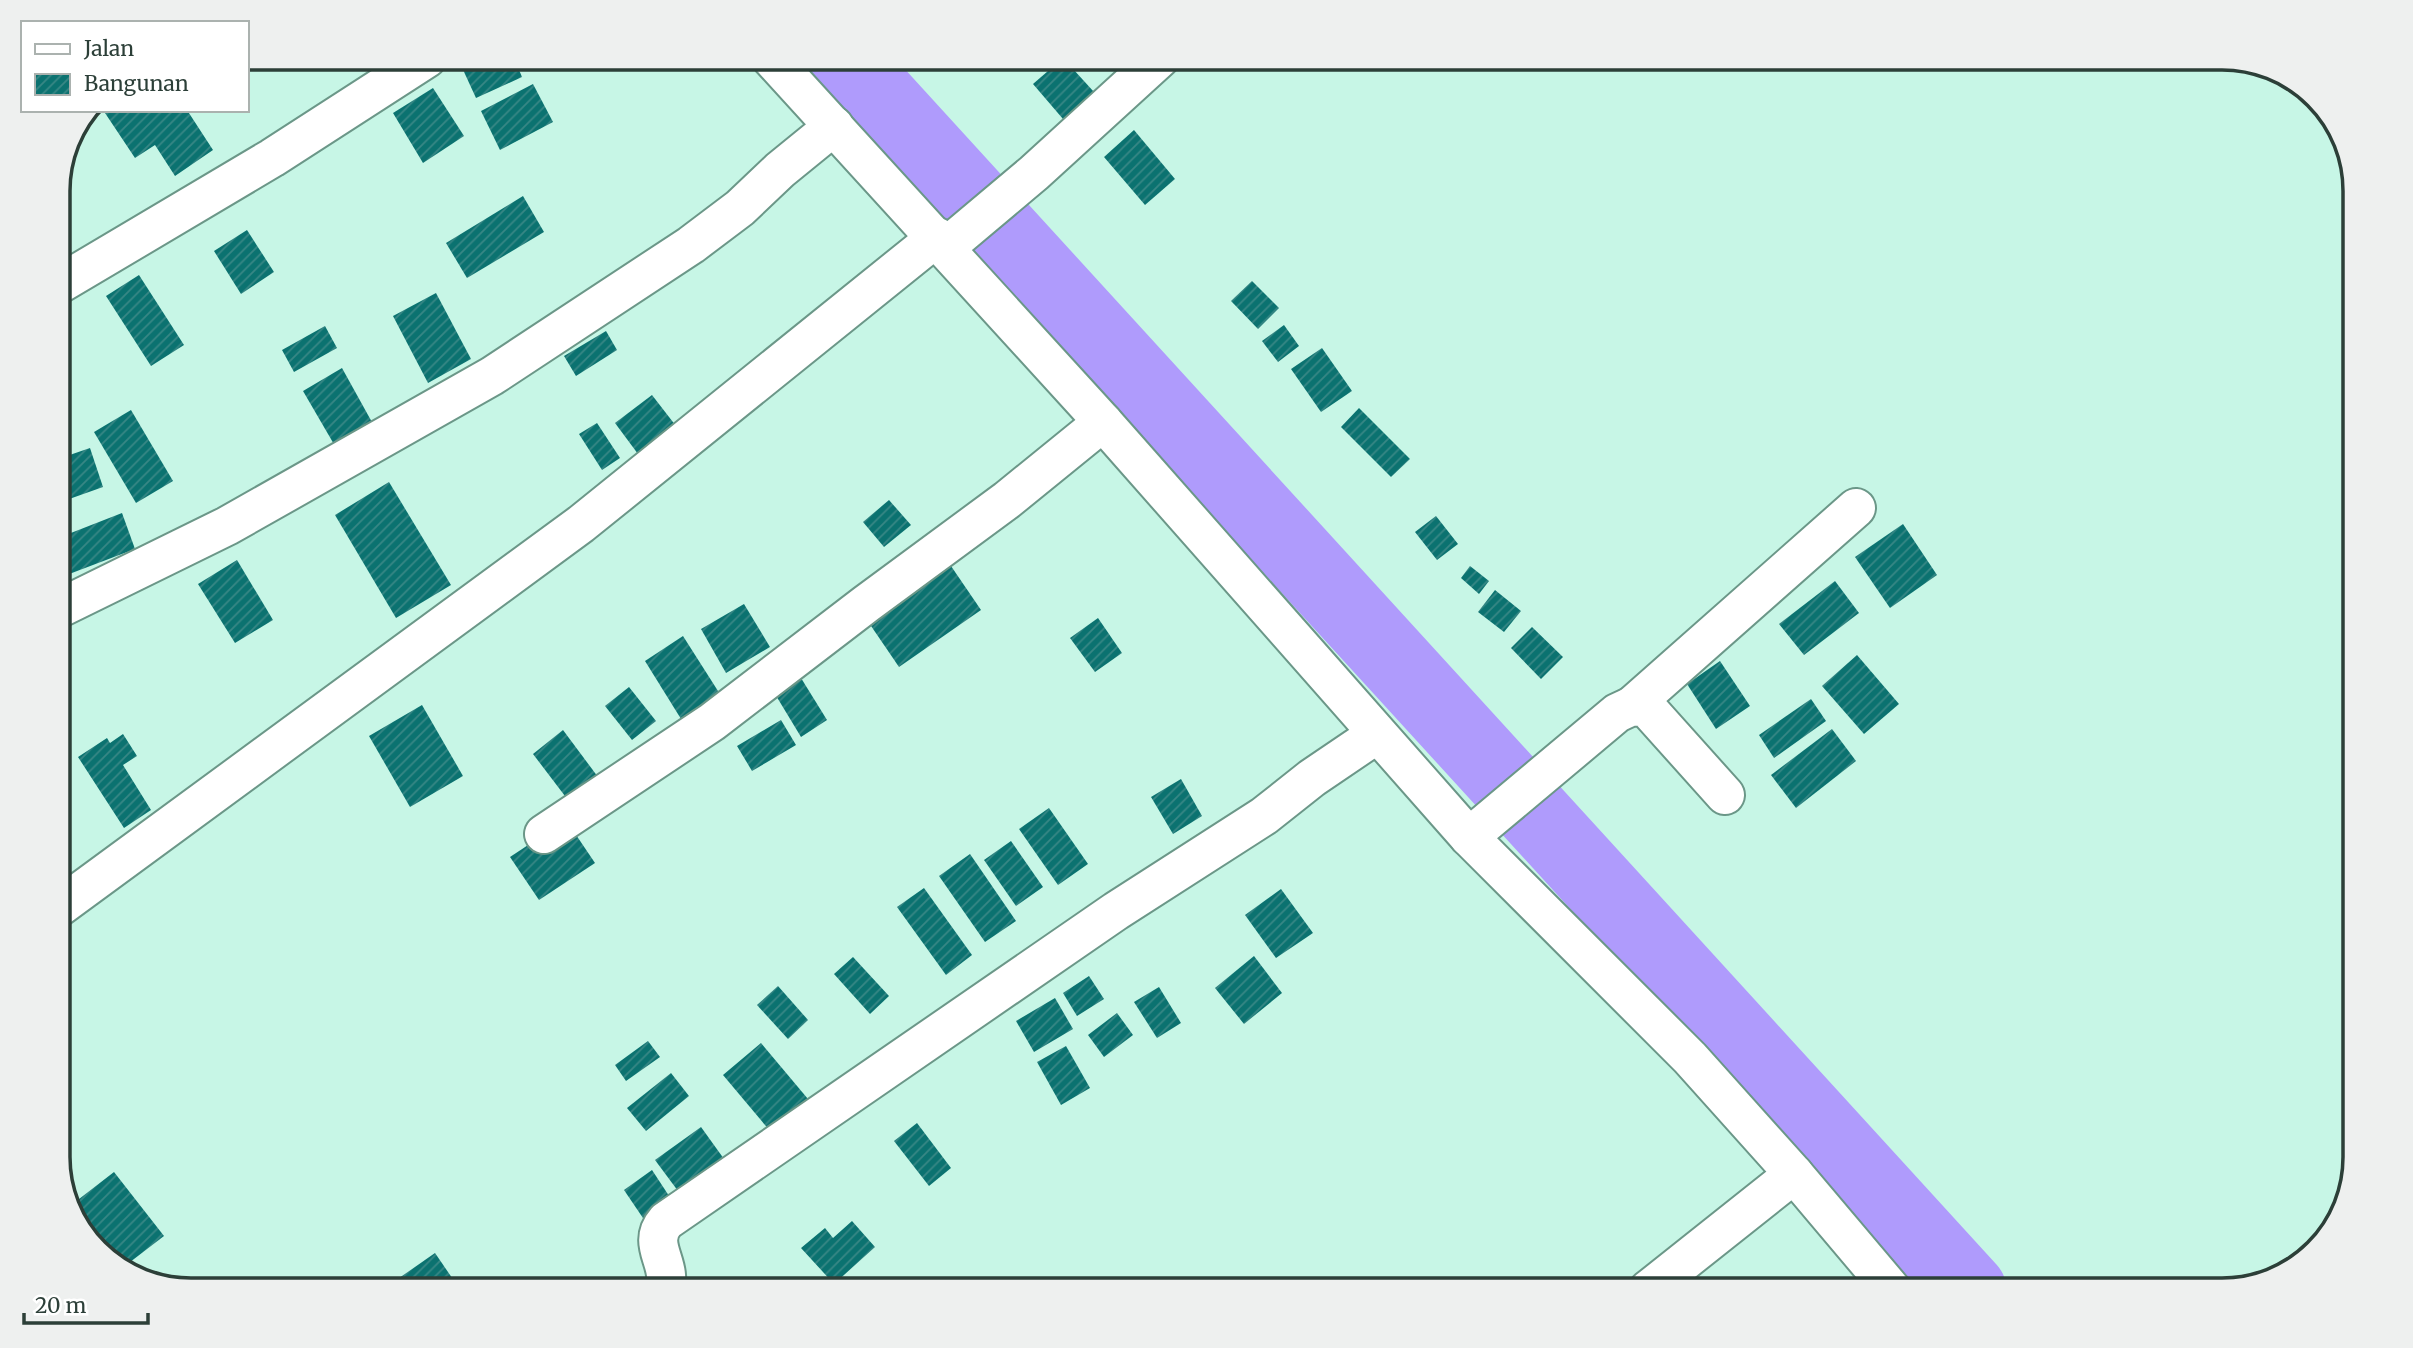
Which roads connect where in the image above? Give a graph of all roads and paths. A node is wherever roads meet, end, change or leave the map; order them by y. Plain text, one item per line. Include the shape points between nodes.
1 (408, 70) edge
2 (782, 70) edge
3 (1147, 70) edge
4 (834, 126) junction
5 (946, 241) junction
6 (70, 278) edge
7 (1103, 422) junction
8 (1856, 508) dead end
9 (70, 602) edge
10 (1632, 706) junction
11 (1377, 734) junction
12 (1725, 795) dead end
13 (544, 834) dead end
14 (1469, 837) junction
15 (70, 899) edge
16 (1794, 1174) junction
17 (666, 1278) edge
18 (1663, 1278) edge
19 (1882, 1278) edge

1 - 6 street via 272,158
2 - 4 street
3 - 5 street via 1034,173
4 - 5 street
4 - 9 street via 691,245 492,376 227,526
5 - 7 street
5 - 15 street via 890,275 581,524
7 - 11 street
7 - 13 street via 712,722
8 - 10 street
10 - 12 street via 1647,708
10 - 14 street via 1617,713
11 - 14 street
11 - 17 street via 1264,816 1105,918 666,1220 658,1229
14 - 16 street via 1690,1058
16 - 18 street
16 - 19 street

